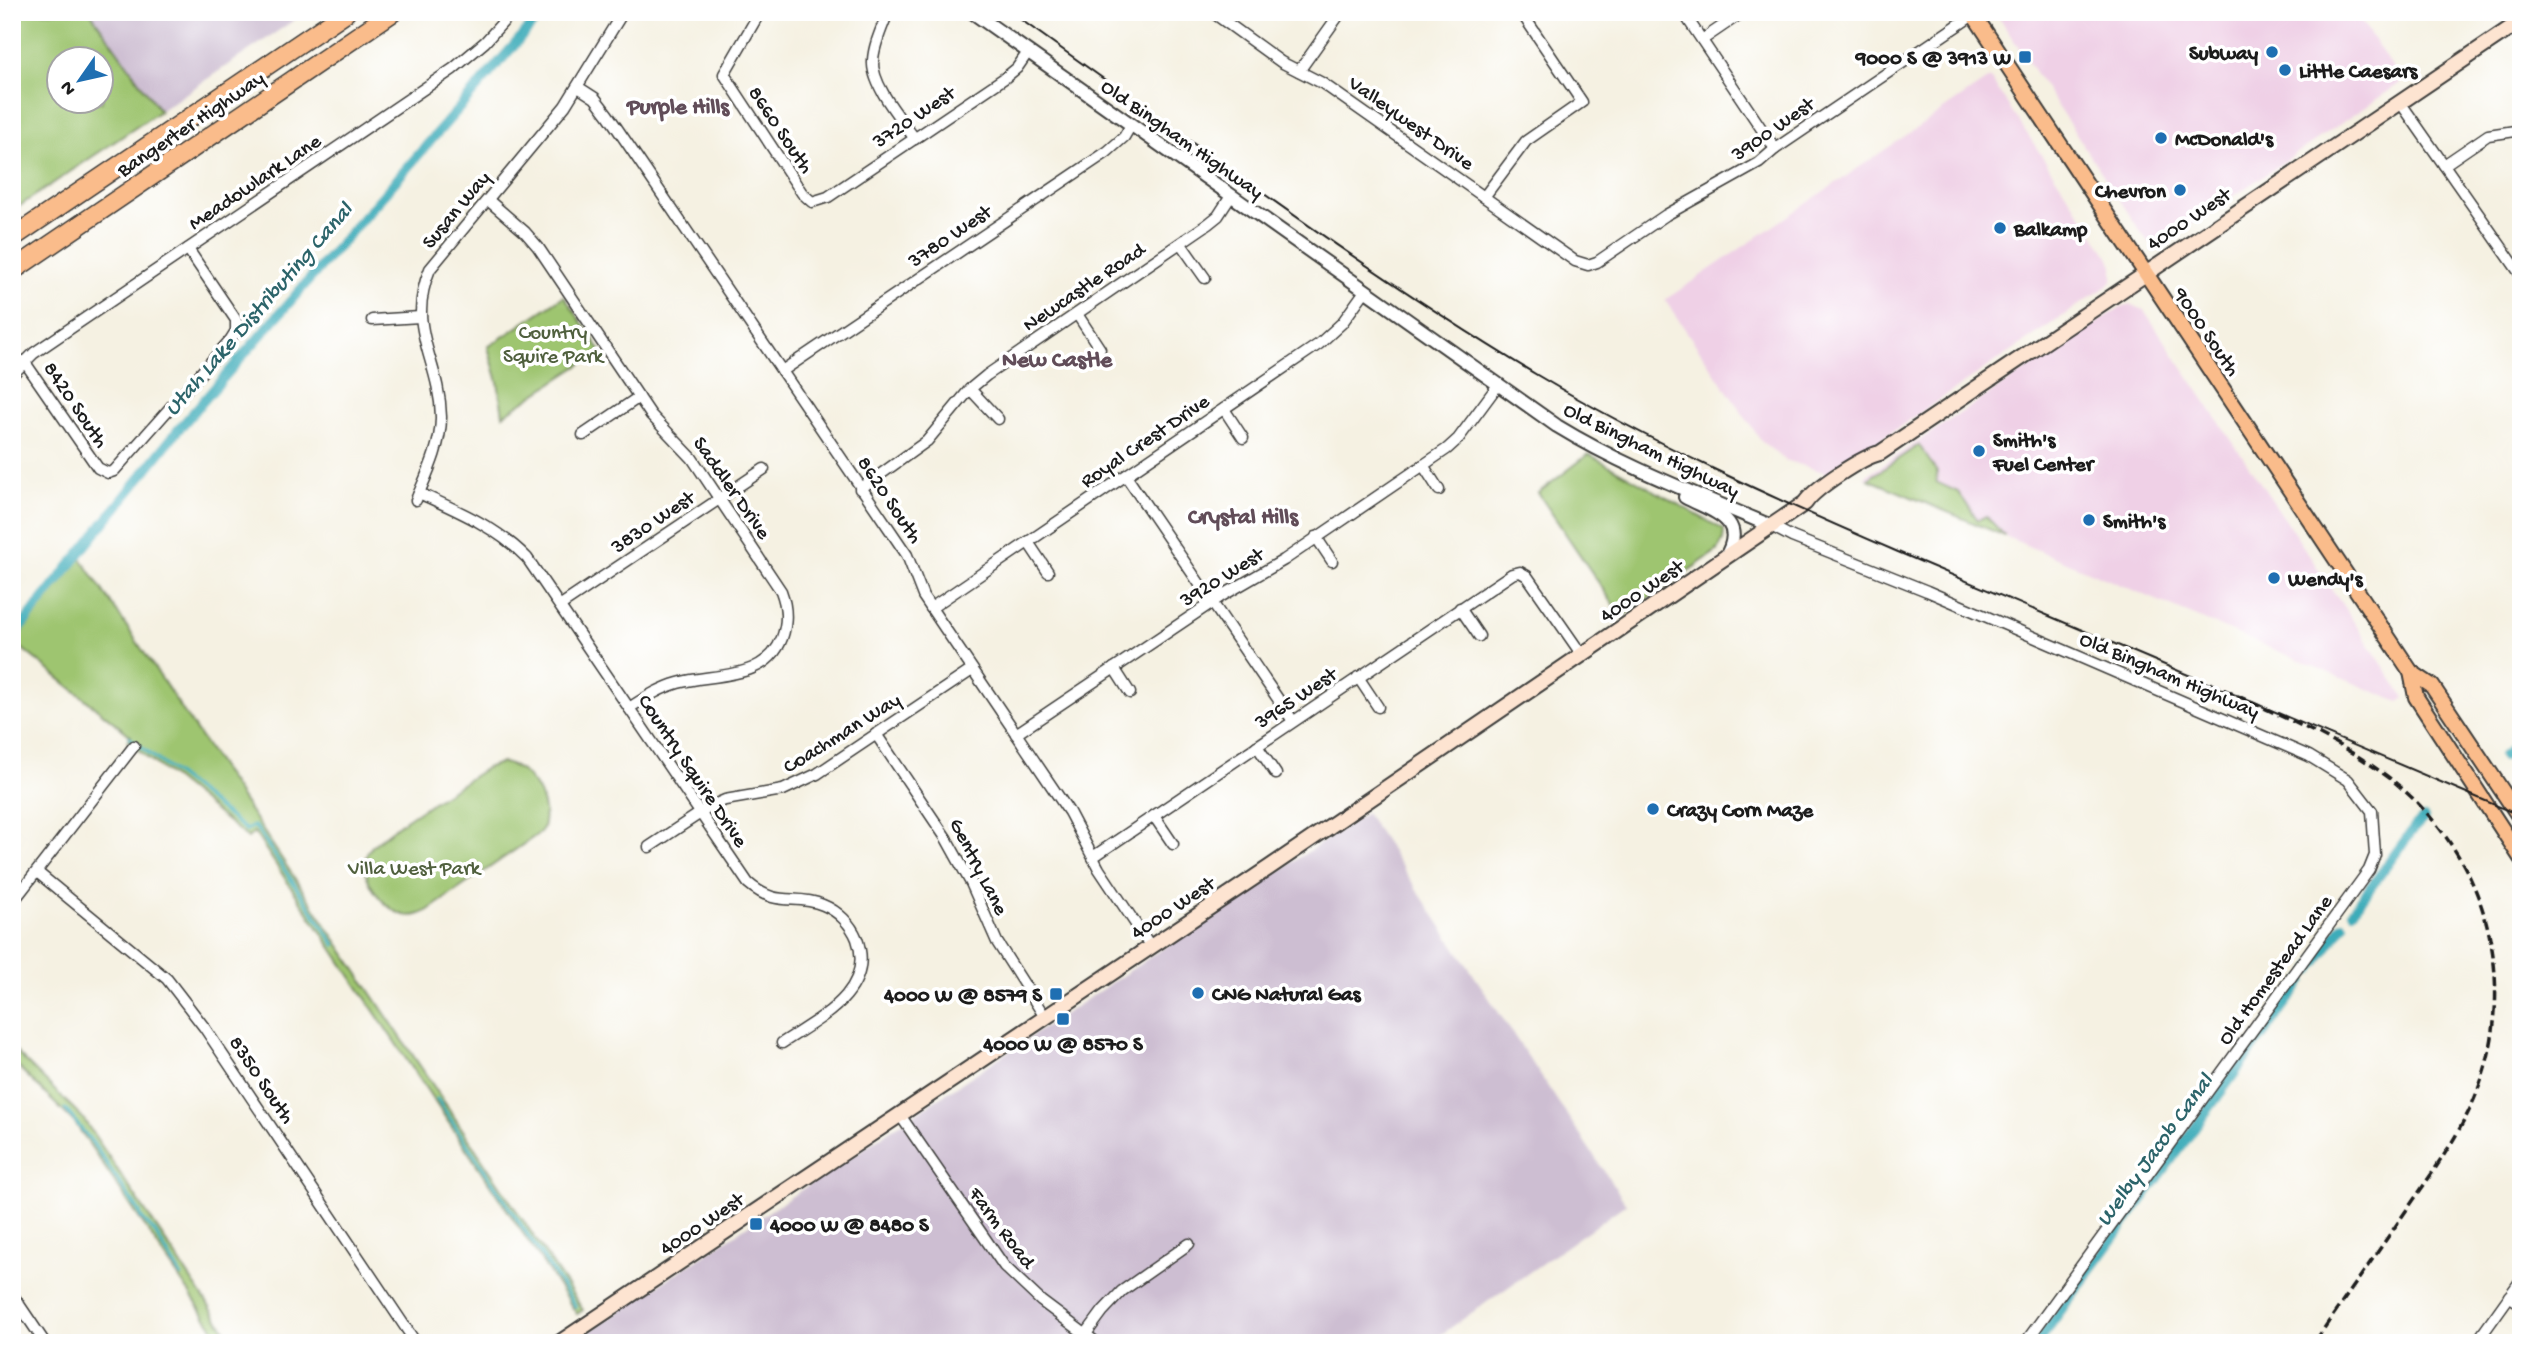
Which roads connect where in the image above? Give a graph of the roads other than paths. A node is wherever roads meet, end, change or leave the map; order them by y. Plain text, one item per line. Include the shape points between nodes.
1 (346, 12) edge
2 (393, 12) edge
3 (512, 12) edge
4 (623, 12) edge
5 (760, 12) edge
6 (888, 12) edge
7 (972, 12) edge
8 (1212, 12) edge
9 (1341, 12) edge
10 (1521, 12) edge
11 (1683, 12) edge
12 (1743, 12) edge
13 (1972, 14) edge
14 (2521, 21) edge
15 (1702, 40) junction
16 (1028, 52) junction
17 (1299, 71) junction
18 (578, 86) junction
19 (2400, 102) junction
20 (1131, 125) junction
21 (2515, 131) dead end
22 (915, 139) junction
23 (1775, 149) junction
24 (2444, 165) junction
25 (1231, 196) junction
26 (1484, 197) junction
27 (488, 200) junction
28 (813, 202) joint
29 (12, 239) edge
30 (1181, 244) junction
31 (188, 249) junction
32 (1588, 265) joint
33 (12, 271) edge
34 (2144, 273) junction
35 (2521, 275) edge
36 (1205, 278) dead end
37 (1365, 291) junction
38 (1077, 314) junction
39 (420, 317) junction
40 (372, 320) dead end
41 (1100, 349) dead end
42 (24, 360) junction
43 (782, 371) junction
44 (12, 375) edge
45 (1498, 385) junction
46 (970, 389) junction
47 (639, 397) junction
48 (1224, 410) junction
49 (998, 419) dead end
50 (583, 435) dead end
51 (1243, 438) dead end
52 (1423, 465) junction
53 (764, 469) dead end
54 (1126, 475) junction
55 (1659, 478) junction
56 (860, 489) junction
57 (1439, 490) dead end
58 (418, 496) joint
59 (720, 499) junction
60 (1771, 526) junction
61 (1316, 537) junction
62 (1028, 542) junction
63 (1725, 558) junction
64 (1332, 561) dead end
65 (1048, 572) dead end
66 (1212, 602) junction
67 (561, 605) junction
68 (931, 608) junction
69 (1460, 608) junction
70 (1479, 636) dead end
71 (1582, 655) junction
72 (1114, 668) junction
73 (972, 670) junction
74 (2411, 672) junction
75 (1358, 677) junction
76 (1130, 692) dead end
77 (1378, 706) dead end
78 (629, 708) junction
79 (1293, 721) junction
80 (876, 734) junction
81 (1016, 734) junction
82 (134, 746) dead end
83 (1257, 746) junction
84 (1276, 774) dead end
85 (2372, 811) joint
86 (700, 814) junction
87 (1154, 816) junction
88 (2521, 819) edge
89 (2505, 834) junction
90 (1173, 844) dead end
91 (649, 847) dead end
92 (2521, 850) edge
93 (1093, 857) junction
94 (2521, 858) edge
95 (37, 872) junction
96 (12, 902) edge
97 (1151, 947) junction
98 (1045, 1017) junction
99 (782, 1043) dead end
100 (900, 1115) junction
101 (1189, 1244) dead end
102 (2521, 1280) edge
103 (12, 1294) edge
104 (2510, 1296) junction
105 (2521, 1304) edge
106 (1086, 1334) junction
107 (45, 1343) edge
108 (416, 1343) edge
109 (559, 1343) edge
110 (1097, 1343) edge
111 (2025, 1343) edge
112 (2476, 1343) edge

1 - 29 highway, Bangerter Highway
2 - 33 highway, Bangerter Highway
3 - 31 street, Meadowlark Lane via 453,69
4 - 18 street, Susan Way
5 - 28 street, 8660 South via 724,74 802,193
6 - 22 street via 875,47 875,78
7 - 16 street, Old Bingham Highway
8 - 17 street, Valleywest Drive
9 - 17 street
10 - 26 street via 1582,102 1526,141
11 - 15 street
12 - 15 street
13 - 23 street, 3900 West
13 - 34 main road, 9000 South
14 - 19 main road, 4000 West
15 - 23 street
16 - 20 street, Old Bingham Highway
16 - 22 street, 3720 West via 1012,73
17 - 26 street, Valleywest Drive
18 - 27 street, Susan Way
18 - 43 street, 8620 South via 608,116
19 - 24 street
19 - 34 main road, 4000 West
20 - 25 street, Old Bingham Highway
20 - 43 street, 3780 West via 1107,152
21 - 24 street via 2488,135
22 - 28 street, 3720 West via 828,197
23 - 32 street, 3900 West
24 - 35 street
25 - 30 street, Newcastle Road via 1218,216
25 - 37 street, Old Bingham Highway
26 - 32 street, Valleywest Drive via 1575,261
27 - 39 street, Susan Way via 430,269
27 - 47 street, Saddler Drive via 538,247
30 - 36 street
30 - 38 street, Newcastle Road
31 - 42 street, Meadowlark Lane
31 - 42 street, 8420 South via 237,325 231,339 114,471 98,468
34 - 60 main road, 4000 West via 1880,453 1810,495
34 - 74 main road, 9000 South
37 - 45 street, Old Bingham Highway
37 - 48 street, Royal Crest Drive via 1332,334
38 - 41 street
38 - 46 street, Newcastle Road
39 - 40 street
39 - 58 street, Susan Way via 441,416 437,445
42 - 44 street, Meadowlark Lane
43 - 56 street, 8620 South
45 - 52 street, 3920 West via 1458,439
45 - 55 street, Old Bingham Highway via 1565,431
46 - 49 street
46 - 56 street, Newcastle Road via 927,441
47 - 50 street
47 - 59 street, Saddler Drive via 692,458
48 - 51 street
48 - 54 street, Royal Crest Drive
52 - 57 street
52 - 61 street, 3920 West
53 - 59 street, 3830 West
54 - 62 street, Royal Crest Drive
54 - 66 street
55 - 60 street, Old Bingham Highway
55 - 63 street via 1730,522 1733,539
56 - 68 street, 8620 South via 907,555
58 - 67 street, Country Squire Drive via 485,524 514,544
59 - 67 street, 3830 West
59 - 78 street, Saddler Drive via 781,590 787,614 779,646 752,669 675,684
60 - 63 main road, 4000 West
60 - 85 street, Old Bingham Highway via 2309,756 2348,780
61 - 64 street
61 - 66 street, 3920 West
62 - 65 street
62 - 68 street, Royal Crest Drive
63 - 71 main road, 4000 West
66 - 72 street, 3920 West
66 - 79 street
67 - 78 street, Country Squire Drive
68 - 73 street, 8620 South
69 - 70 street
69 - 71 street, 3965 West via 1520,572
69 - 75 street, 3965 West
71 - 97 main road, 4000 West
72 - 76 street
72 - 81 street, 3920 West
73 - 80 street, Coachman Way
73 - 81 street, 8620 South
74 - 88 main road, 9000 South via 2432,686
74 - 89 main road, 9000 South via 2416,697
75 - 77 street
75 - 79 street, 3965 West
78 - 86 street, Country Squire Drive
79 - 83 street, 3965 West
80 - 86 street, Coachman Way via 799,783 725,800
80 - 98 street, Gentry Lane via 946,838 997,942
81 - 93 street, 8620 South via 1069,812
82 - 95 street
83 - 84 street
83 - 87 street, 3965 West
85 - 111 street, Old Homestead Lane via 2375,855 2369,870
86 - 91 street, Coachman Way
86 - 99 street, Country Squire Drive via 758,892 783,901 810,901 834,911 855,934 861,950 853,988 843,1000
87 - 90 street
87 - 93 street, 3965 West
89 - 92 main road
89 - 94 main road, 9000 South
93 - 97 street, 8620 South
95 - 96 street
95 - 108 street, 8350 South via 145,958 174,987
97 - 98 main road, 4000 West
98 - 100 main road, 4000 West
100 - 106 street, Farm Road via 1004,1266 1026,1289
100 - 109 main road, 4000 West
101 - 106 street via 1122,1291
102 - 104 street
103 - 107 street
104 - 105 street
104 - 112 street
106 - 110 street, Farm Road

